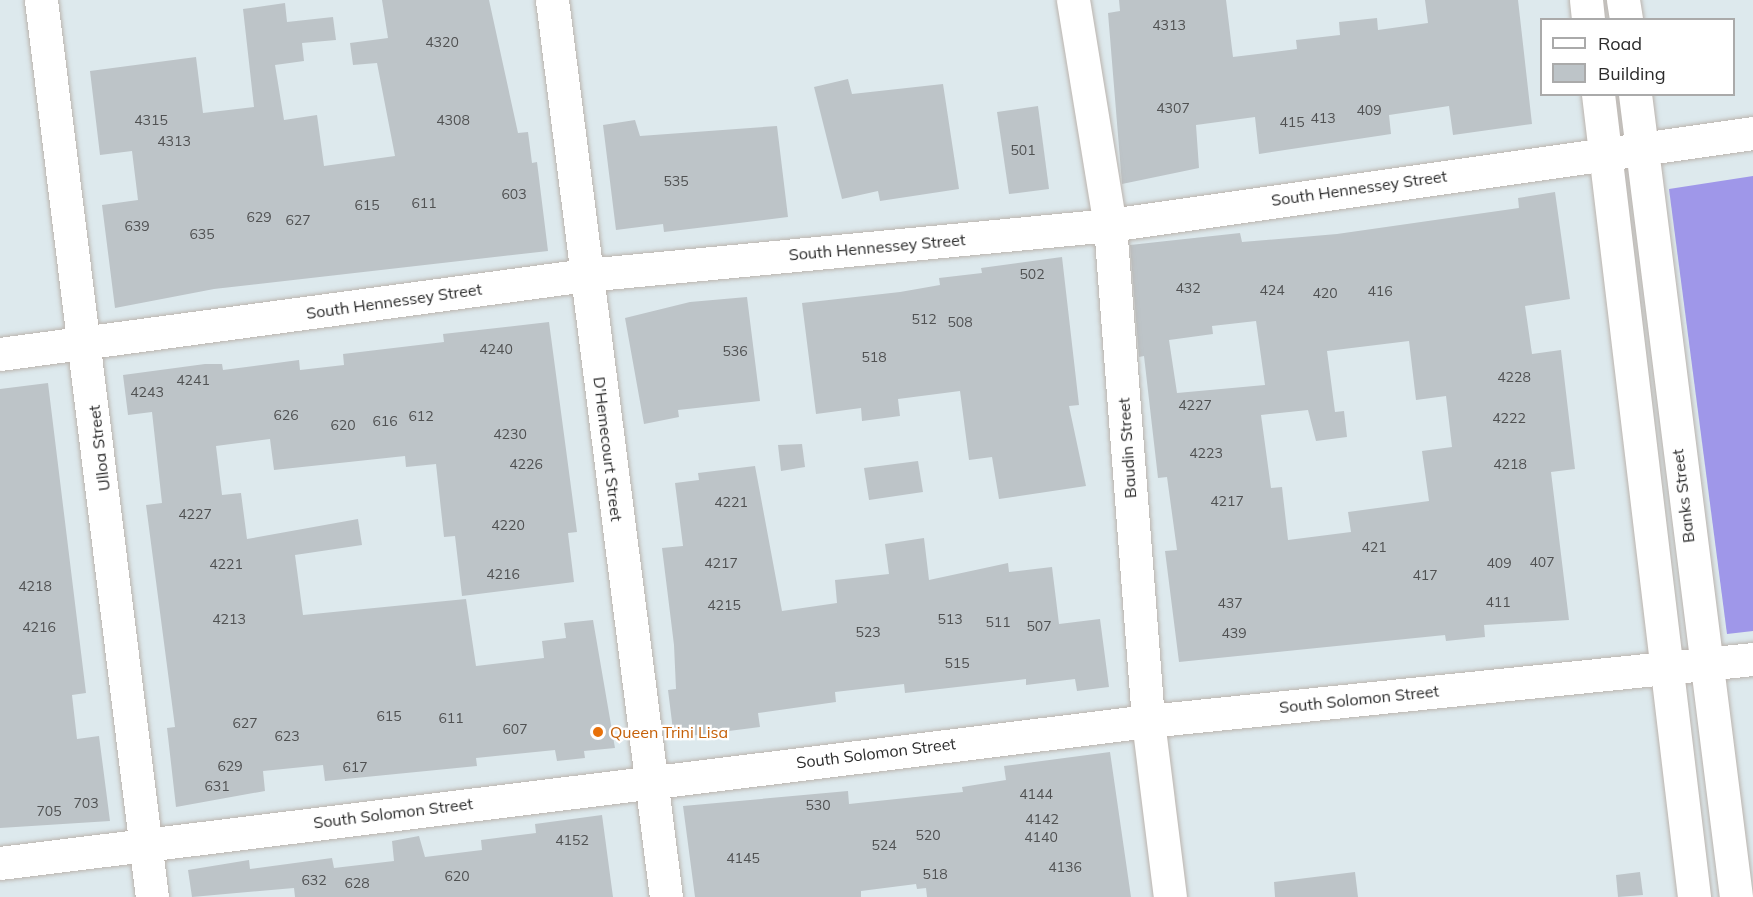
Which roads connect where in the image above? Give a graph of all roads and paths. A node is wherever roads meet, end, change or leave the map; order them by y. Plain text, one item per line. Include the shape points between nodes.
1 (41, 0) edge
2 (552, 0) edge
3 (1073, 0) edge
4 (1586, 0) edge
5 (1623, 0) edge
6 (1588, 18) edge
7 (1626, 18) edge
8 (1598, 96) edge
9 (1635, 96) edge
10 (1753, 133) edge
11 (1641, 148) junction
12 (1606, 152) junction
13 (1110, 225) junction
14 (586, 275) junction
15 (87, 343) junction
16 (0, 354) edge
17 (1753, 659) edge
18 (1704, 665) junction
19 (1667, 669) junction
20 (1148, 721) junction
21 (650, 780) junction
22 (145, 844) junction
23 (0, 863) edge
24 (152, 897) edge
25 (666, 897) edge
26 (1170, 897) edge
27 (1694, 897) edge
28 (1736, 897) edge

1 - 15 street, Ulloa Street
2 - 14 street, D'Hemecourt Street
3 - 13 street, Baudin Street
4 - 6 street
5 - 7 street
8 - 12 street
9 - 11 street, Banks Street
10 - 11 street, South Hennessey Street
11 - 12 street, South Hennessey Street
11 - 18 street, Banks Street
12 - 13 street, South Hennessey Street
12 - 19 street
13 - 14 street, South Hennessey Street
13 - 20 street, Baudin Street
14 - 15 street, South Hennessey Street
14 - 21 street, D'Hemecourt Street
15 - 16 street, South Hennessey Street
15 - 22 street, Ulloa Street
17 - 18 street, South Solomon Street
18 - 19 street, South Solomon Street
18 - 28 street, Banks Street
19 - 20 street, South Solomon Street
19 - 27 street
20 - 21 street, South Solomon Street
20 - 26 street, Baudin Street
21 - 22 street, South Solomon Street
21 - 25 street, D'Hemecourt Street
22 - 23 street, South Solomon Street
22 - 24 street, Ulloa Street

